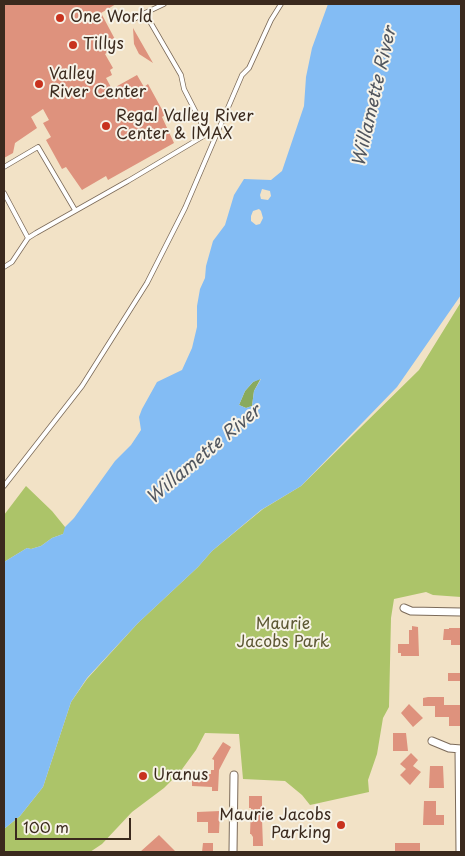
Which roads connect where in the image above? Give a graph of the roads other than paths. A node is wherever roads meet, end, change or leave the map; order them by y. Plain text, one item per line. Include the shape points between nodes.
1 (164, 4) edge
2 (281, 4) edge
3 (145, 13) junction
4 (134, 19) dead end
5 (208, 134) junction
6 (215, 137) junction
7 (6, 166) edge
8 (4, 193) edge
9 (75, 210) junction
10 (28, 238) junction
11 (4, 268) edge
12 (4, 486) edge
13 (404, 608) dead end
14 (461, 612) edge
15 (432, 741) dead end
16 (460, 749) edge
17 (234, 775) dead end
18 (233, 852) edge
19 (460, 852) edge

1 - 3 lane
2 - 6 lane via 242,76
3 - 4 lane
3 - 5 lane via 181,75 184,89
5 - 6 lane
5 - 9 lane
6 - 12 lane via 186,208 137,300 82,386
7 - 9 lane via 38,147
8 - 10 lane
9 - 10 lane
10 - 11 lane
13 - 14 street via 411,611
15 - 16 street
16 - 19 street
17 - 18 street

